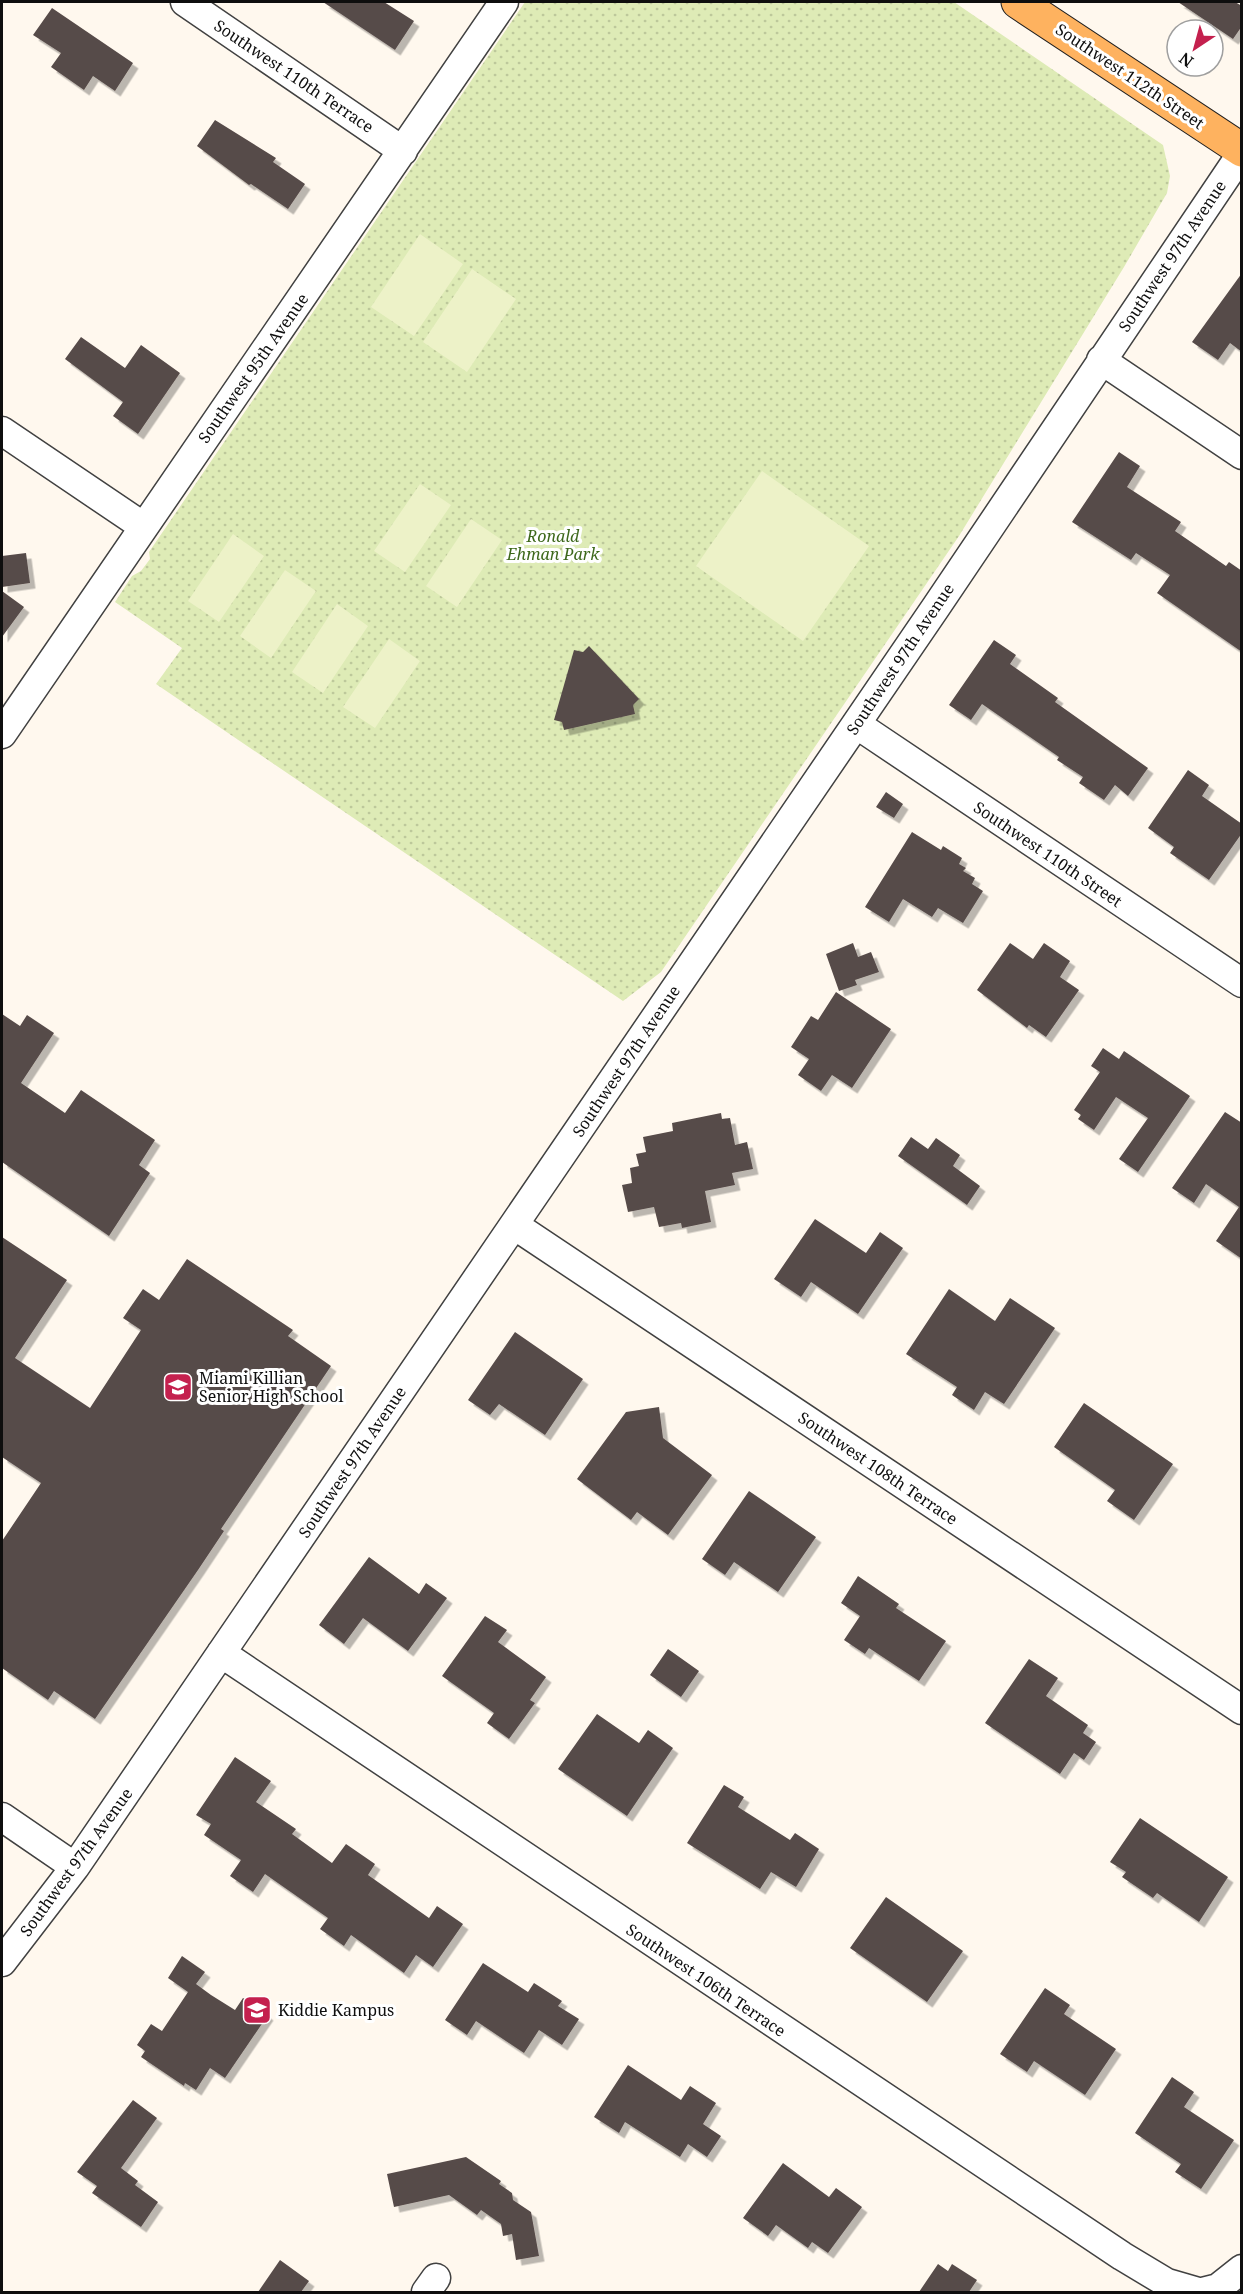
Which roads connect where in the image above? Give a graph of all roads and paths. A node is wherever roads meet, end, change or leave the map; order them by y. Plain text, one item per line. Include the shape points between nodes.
1 (185, 2) edge
2 (504, 2) edge
3 (1018, 2) edge
4 (403, 151) junction
5 (1242, 152) edge
6 (1101, 360) junction
7 (2, 431) edge
8 (1242, 455) edge
9 (144, 527) junction
10 (856, 724) junction
11 (2, 735) edge
12 (1242, 983) edge
13 (514, 1225) junction
14 (221, 1653) junction
15 (1242, 1710) edge
16 (2, 1817) edge
17 (75, 1868) junction
18 (2, 1962) edge
19 (1242, 2269) edge
20 (1206, 2291) edge

1 - 4 street, Southwest 110th Terrace
2 - 4 street, Southwest 95th Avenue
3 - 5 main road, Southwest 112th Street
4 - 9 street, Southwest 95th Avenue
5 - 6 street, Southwest 97th Avenue
6 - 8 street
6 - 10 street, Southwest 97th Avenue
7 - 9 street
9 - 11 street, Southwest 95th Avenue
10 - 12 street, Southwest 110th Street
10 - 13 street, Southwest 97th Avenue
13 - 14 street, Southwest 97th Avenue
13 - 15 street, Southwest 108th Terrace
14 - 17 street, Southwest 97th Avenue
14 - 20 street, Southwest 106th Terrace via 1122,2256 1167,2283
16 - 17 street
17 - 18 street, Southwest 97th Avenue
19 - 20 street

